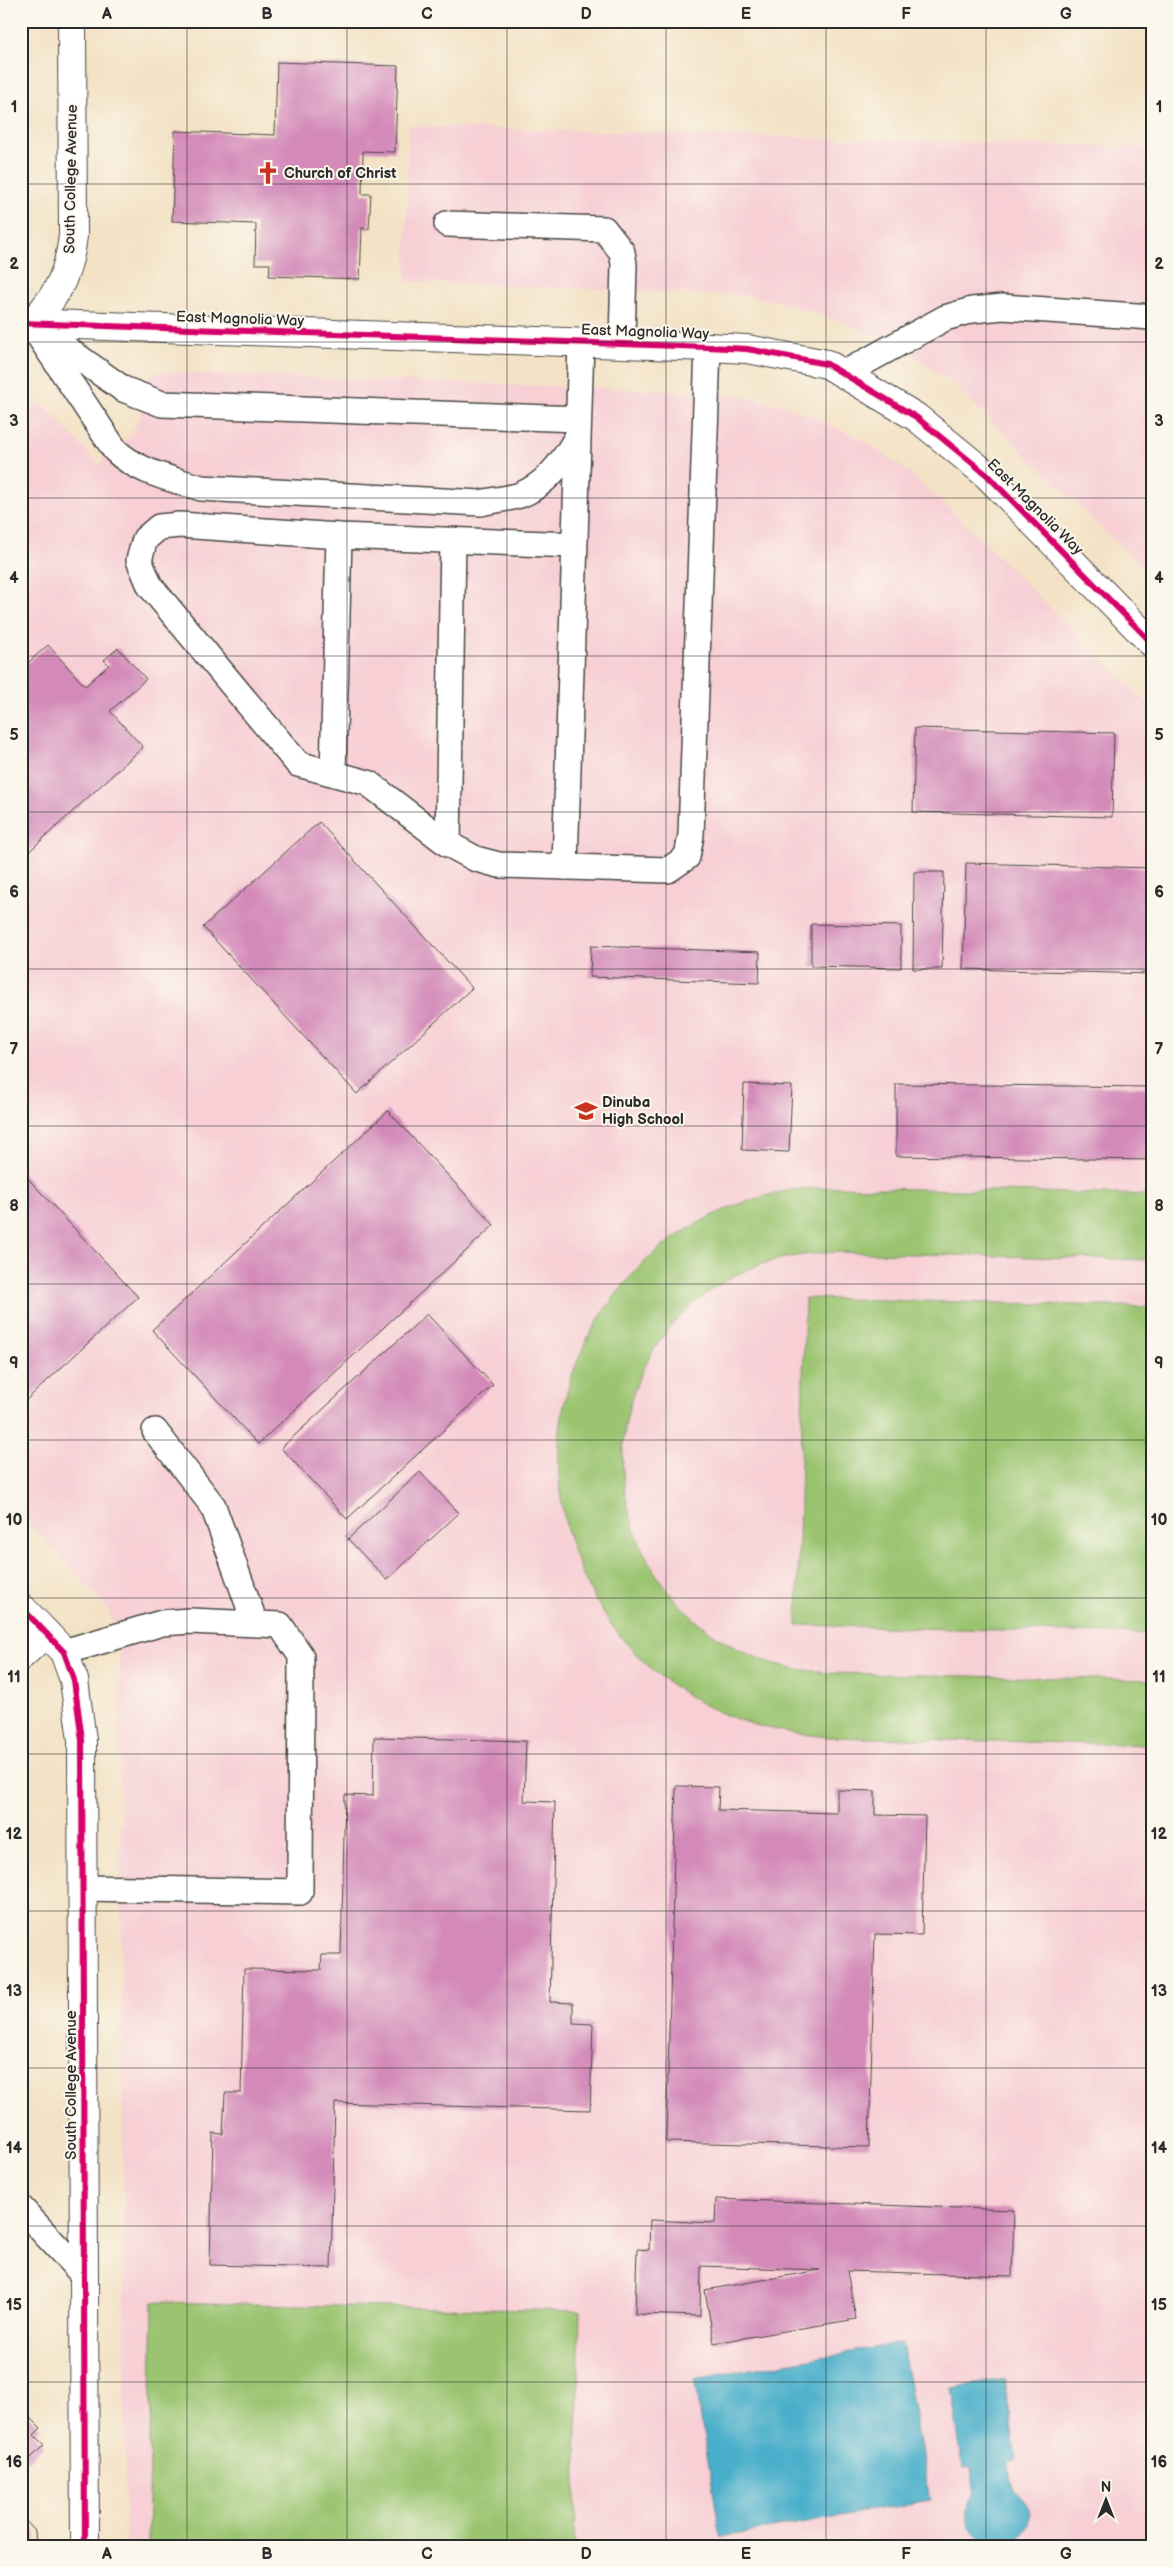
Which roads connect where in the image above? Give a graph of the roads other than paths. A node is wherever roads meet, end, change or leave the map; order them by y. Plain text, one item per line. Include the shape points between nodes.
1 (72, 21) edge
2 (446, 224) dead end
3 (1152, 317) edge
4 (24, 326) edge
5 (580, 342) junction
6 (622, 343) junction
7 (708, 347) junction
8 (843, 374) junction
9 (578, 428) junction
10 (340, 536) junction
11 (453, 540) junction
12 (573, 545) junction
13 (1152, 643) edge
14 (334, 773) junction
15 (448, 844) junction
16 (565, 867) junction
17 (155, 1431) dead end
18 (21, 1607) edge
19 (254, 1623) junction
20 (55, 1642) junction
21 (21, 1656) edge
22 (83, 1888) junction
23 (21, 2208) edge
24 (84, 2276) junction
25 (85, 2546) edge

1 - 4 street, South College Avenue via 71,254 62,284 50,301
2 - 6 lane via 604,230 622,252 624,264
3 - 8 lane via 1003,307 972,310 946,318
4 - 5 street, East Magnolia Way
4 - 9 lane via 123,389 162,404
4 - 9 lane via 120,456 161,476 201,488 481,503 520,495 544,481 565,459
5 - 6 street, East Magnolia Way
5 - 9 lane
6 - 7 street, East Magnolia Way
7 - 8 street, East Magnolia Way via 747,349 827,364
7 - 16 lane via 691,835 687,857 668,870
8 - 13 street, East Magnolia Way via 916,417 987,475
9 - 12 lane
10 - 11 lane
10 - 14 lane
10 - 14 lane via 180,524 159,527 145,539 139,560 150,586 298,764
11 - 12 lane
11 - 15 lane
12 - 16 lane
14 - 15 lane via 368,783
15 - 16 lane via 476,859 499,865
17 - 19 lane via 213,1506
18 - 20 street
19 - 20 lane via 162,1623
19 - 22 lane via 280,1625 301,1656 300,1892
20 - 21 street
20 - 22 street, South College Avenue via 74,1680 79,1706
22 - 24 street, South College Avenue
23 - 24 lane
24 - 25 street, South College Avenue

